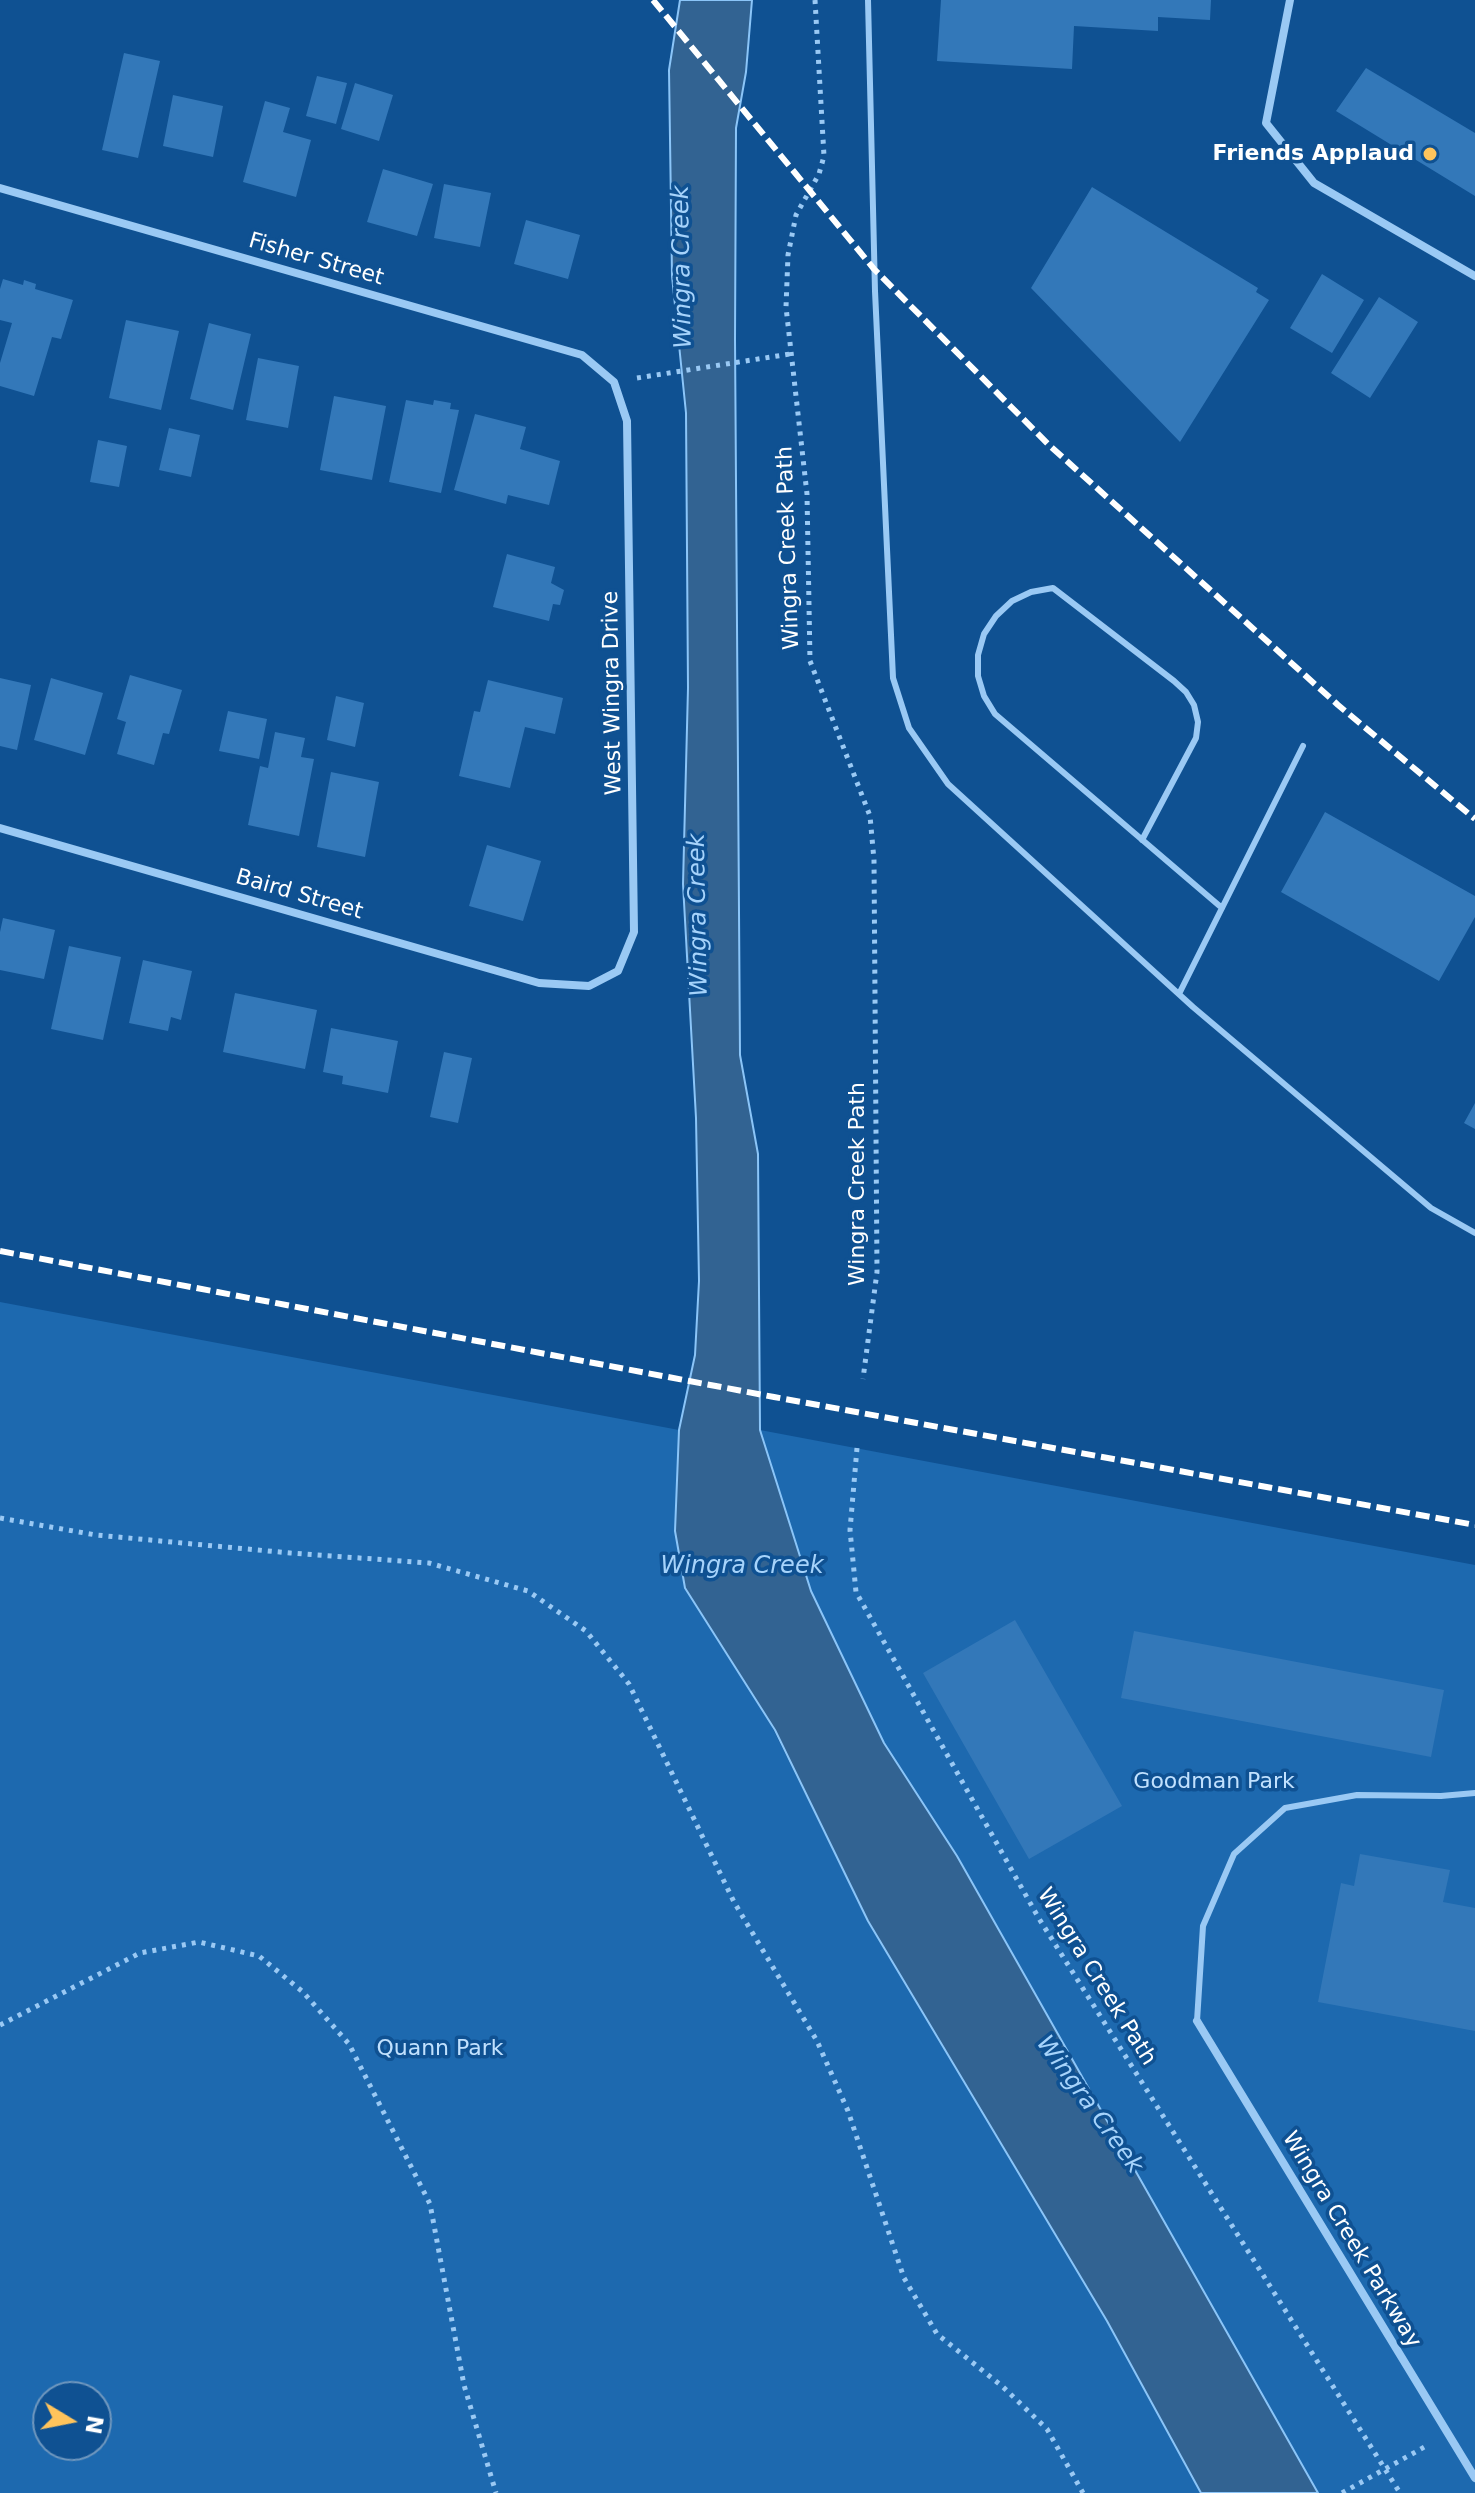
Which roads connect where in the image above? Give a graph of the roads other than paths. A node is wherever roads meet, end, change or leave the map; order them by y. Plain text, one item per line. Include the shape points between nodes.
1 (868, 0) edge
2 (1290, 0) edge
3 (0, 188) edge
4 (1475, 276) edge
5 (614, 382) joint
6 (1303, 746) dead end
7 (0, 828) edge
8 (1142, 840) junction
9 (1222, 908) junction
10 (589, 986) joint
11 (1179, 994) junction
12 (1475, 1233) edge
13 (1475, 1793) edge
14 (1197, 2021) joint
15 (1475, 2478) edge

1 - 11 lane via 893,678 909,728 948,784
2 - 4 street via 1266,123 1314,183
3 - 5 street, Fisher Street via 582,355
5 - 10 street, West Wingra Drive via 627,421 634,932 618,971
6 - 9 lane
7 - 10 street, Baird Street via 539,983
8 - 8 lane via 995,714 984,696 978,676 984,634 1012,601 1053,588 1174,681 1194,705 1196,738
8 - 9 lane
9 - 11 lane
11 - 12 lane via 1431,1208
13 - 14 lane via 1357,1795 1285,1808 1234,1854 1203,1926
14 - 15 street, Wingra Creek Parkway

